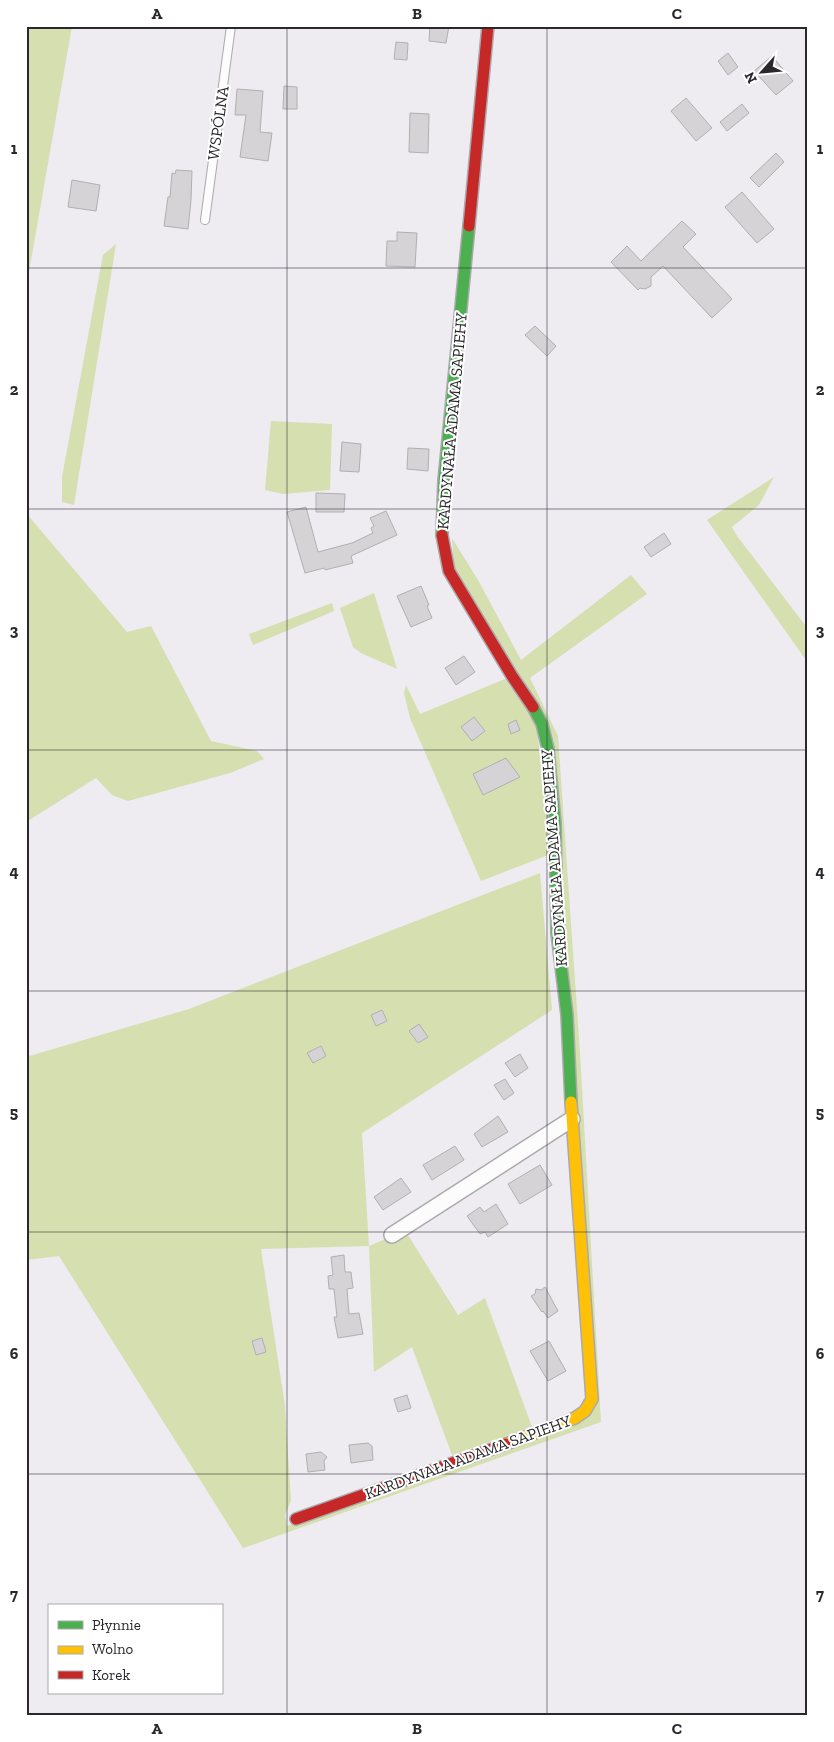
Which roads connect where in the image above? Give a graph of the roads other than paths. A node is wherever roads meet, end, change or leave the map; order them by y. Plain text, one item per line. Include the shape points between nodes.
1 (231, 26) edge
2 (488, 26) edge
3 (205, 220) dead end
4 (572, 1119) junction
5 (392, 1235) dead end
6 (296, 1519) dead end

1 - 3 lane, WSPÓLNA
2 - 4 street, KARDYNAŁA ADAMA SAPIEHY via 444,481 442,541 445,559 457,586 531,703 545,733 555,823 556,918 568,1023
4 - 5 street
4 - 6 street, KARDYNAŁA ADAMA SAPIEHY via 592,1393 587,1410 566,1422

